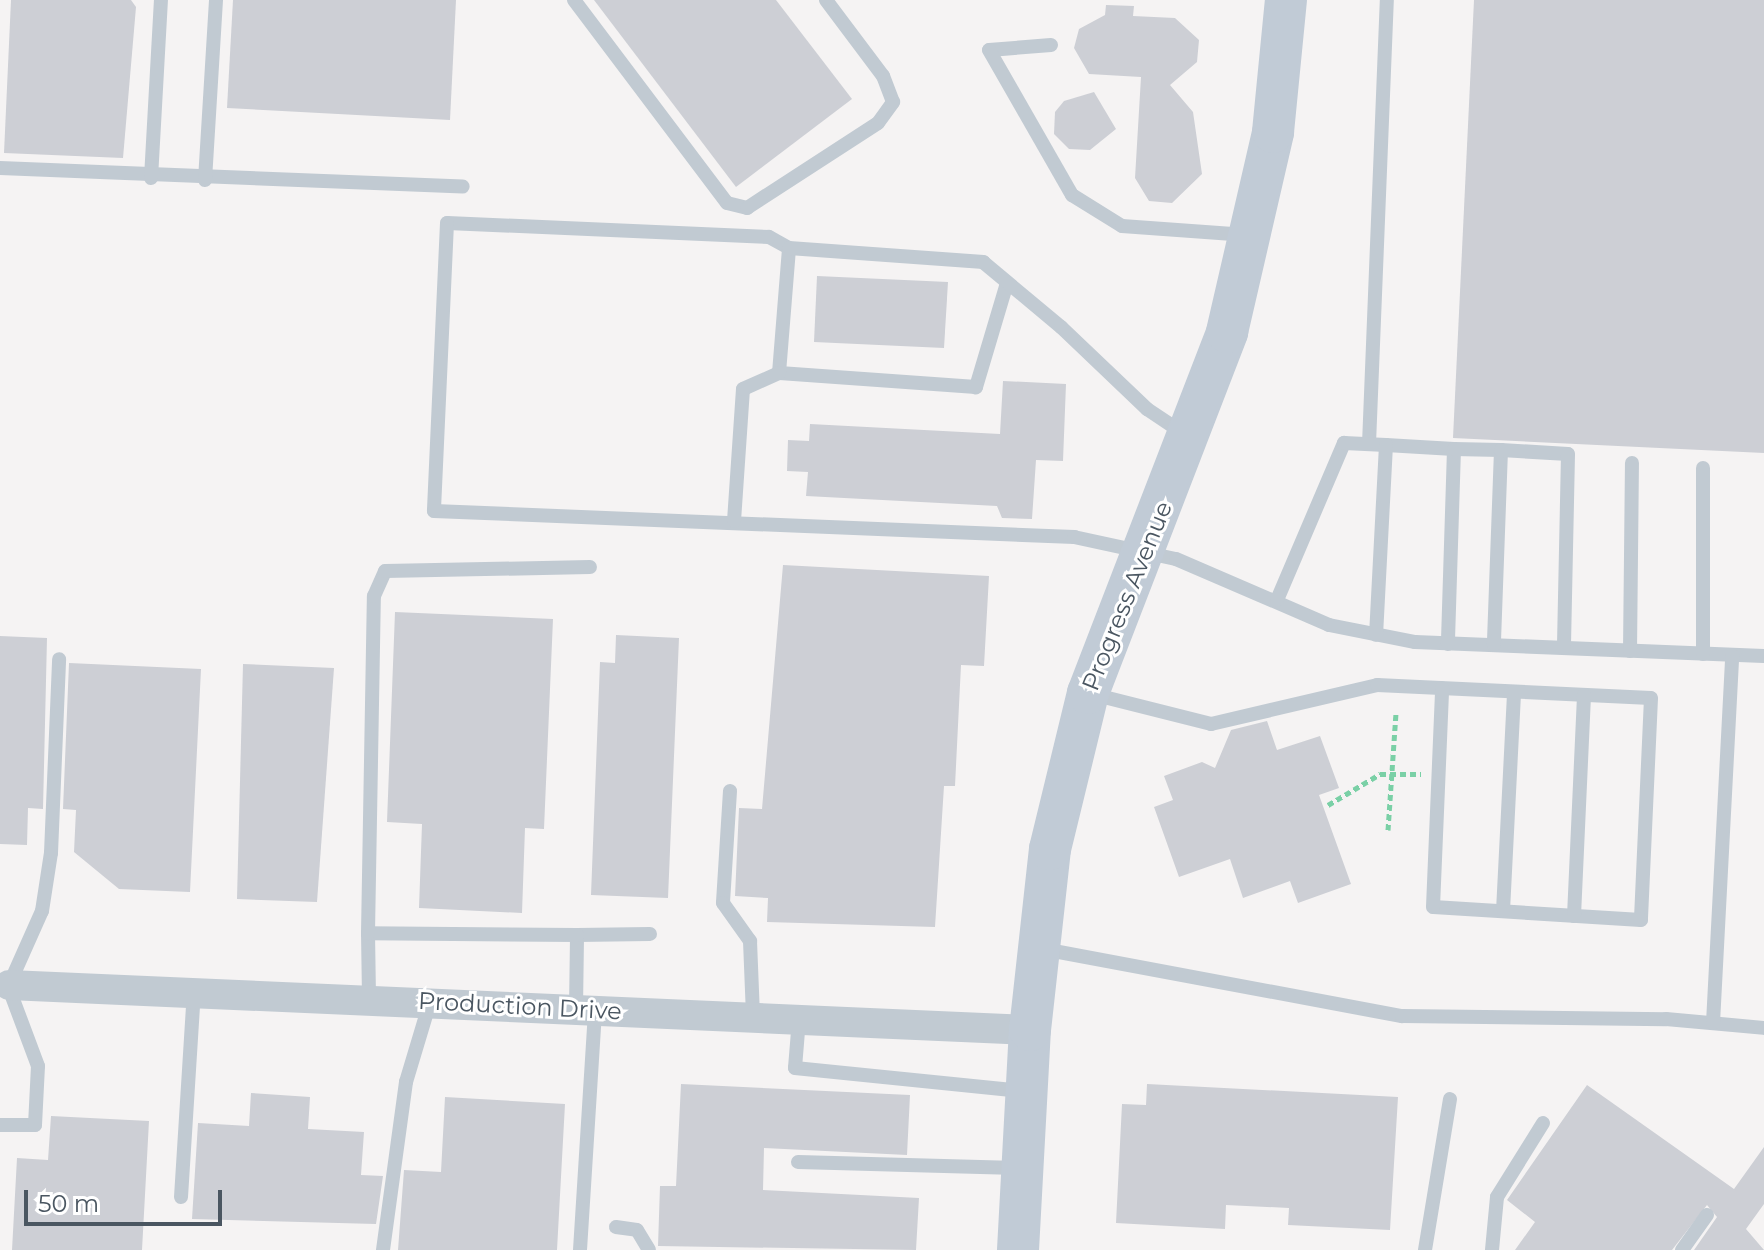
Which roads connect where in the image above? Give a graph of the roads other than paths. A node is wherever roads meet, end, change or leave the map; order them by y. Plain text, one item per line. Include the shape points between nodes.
1 (161, 0) edge
2 (216, 0) edge
3 (574, 0) edge
4 (826, 0) edge
5 (1286, 0) edge
6 (1387, 0) edge
7 (1051, 45) dead end
8 (0, 168) edge
9 (151, 178) junction
10 (205, 180) junction
11 (463, 187) dead end
12 (1251, 235) junction
13 (789, 248) junction
14 (1007, 283) junction
15 (779, 373) junction
16 (1189, 437) junction
17 (1369, 444) junction
18 (1386, 445) junction
19 (1454, 449) junction
20 (1501, 450) junction
21 (1632, 463) dead end
22 (1703, 468) dead end
23 (734, 521) junction
24 (1143, 549) junction
25 (590, 567) dead end
26 (1277, 600) junction
27 (1376, 635) junction
28 (1448, 644) junction
29 (1494, 645) junction
30 (1564, 648) junction
31 (1630, 651) junction
32 (1703, 654) junction
33 (1732, 655) junction
34 (1764, 656) edge
35 (59, 659) dead end
36 (1442, 688) junction
37 (1514, 692) junction
38 (1088, 693) junction
39 (1584, 695) junction
40 (730, 791) dead end
41 (1503, 911) junction
42 (1574, 916) junction
43 (368, 933) junction
44 (650, 934) dead end
45 (577, 935) junction
46 (1039, 948) junction
47 (5, 981) edge
48 (194, 991) junction
49 (369, 999) junction
50 (430, 1002) junction
51 (586, 1009) junction
52 (753, 1017) junction
53 (799, 1019) junction
54 (1713, 1023) junction
55 (1764, 1028) edge
56 (1030, 1030) junction
57 (1027, 1091) junction
58 (1450, 1099) dead end
59 (1543, 1123) dead end
60 (0, 1125) edge
61 (798, 1162) dead end
62 (1023, 1168) junction
63 (181, 1197) dead end
64 (1707, 1215) dead end
65 (616, 1227) dead end
66 (383, 1250) edge
67 (580, 1250) edge
68 (649, 1250) edge
69 (1018, 1250) edge
70 (1425, 1250) edge
71 (1492, 1250) edge
72 (1682, 1250) edge

1 - 9 lane
2 - 10 lane
3 - 4 lane via 727,203 747,208 878,123 893,102 883,76
5 - 12 main road, Progress Avenue via 1273,132
6 - 17 lane
7 - 12 lane via 989,50 1072,195 1122,226
8 - 9 lane
9 - 10 lane
10 - 11 lane
12 - 16 main road, Progress Avenue
13 - 14 lane via 983,262
13 - 15 lane
13 - 23 lane via 769,237 447,223 434,511
14 - 15 lane via 976,387
14 - 16 lane via 1147,409
15 - 23 lane via 743,389
16 - 24 main road, Progress Avenue
17 - 18 lane
17 - 26 lane via 1344,443
18 - 19 lane
18 - 27 lane
19 - 20 lane
19 - 28 lane
20 - 29 lane
20 - 30 lane via 1568,454
21 - 31 lane
22 - 32 lane
23 - 24 lane via 1041,536
24 - 26 lane
24 - 38 main road, Progress Avenue
25 - 43 lane via 385,571 374,596
26 - 27 lane via 1329,625
27 - 28 lane
28 - 29 lane
29 - 30 lane
30 - 31 lane
31 - 32 lane
32 - 33 lane
33 - 34 lane
33 - 54 lane
35 - 47 lane via 51,853 42,911
36 - 37 lane
36 - 38 lane via 1377,685 1211,724
36 - 41 lane via 1433,907
37 - 39 lane
37 - 41 lane
38 - 46 main road, Progress Avenue via 1050,849
39 - 42 lane
39 - 42 lane via 1651,698 1641,920
40 - 52 lane via 723,903 750,941
41 - 42 lane
43 - 45 lane
43 - 49 lane
44 - 45 lane
45 - 51 lane
46 - 54 lane via 1402,1016
46 - 56 main road, Progress Avenue
47 - 48 street, Production Drive
47 - 60 lane via 38,1066 35,1125
48 - 49 street, Production Drive
48 - 63 lane
49 - 50 street, Production Drive
50 - 51 street, Production Drive
50 - 66 lane via 406,1082
51 - 52 street, Production Drive
51 - 67 lane
52 - 53 street, Production Drive
53 - 56 street, Production Drive
53 - 57 lane via 795,1068
54 - 55 lane
56 - 57 main road, Progress Avenue
57 - 62 main road, Progress Avenue
58 - 70 lane
59 - 71 lane via 1497,1197
61 - 62 lane
62 - 69 main road, Progress Avenue
64 - 72 lane
65 - 68 lane via 637,1230

